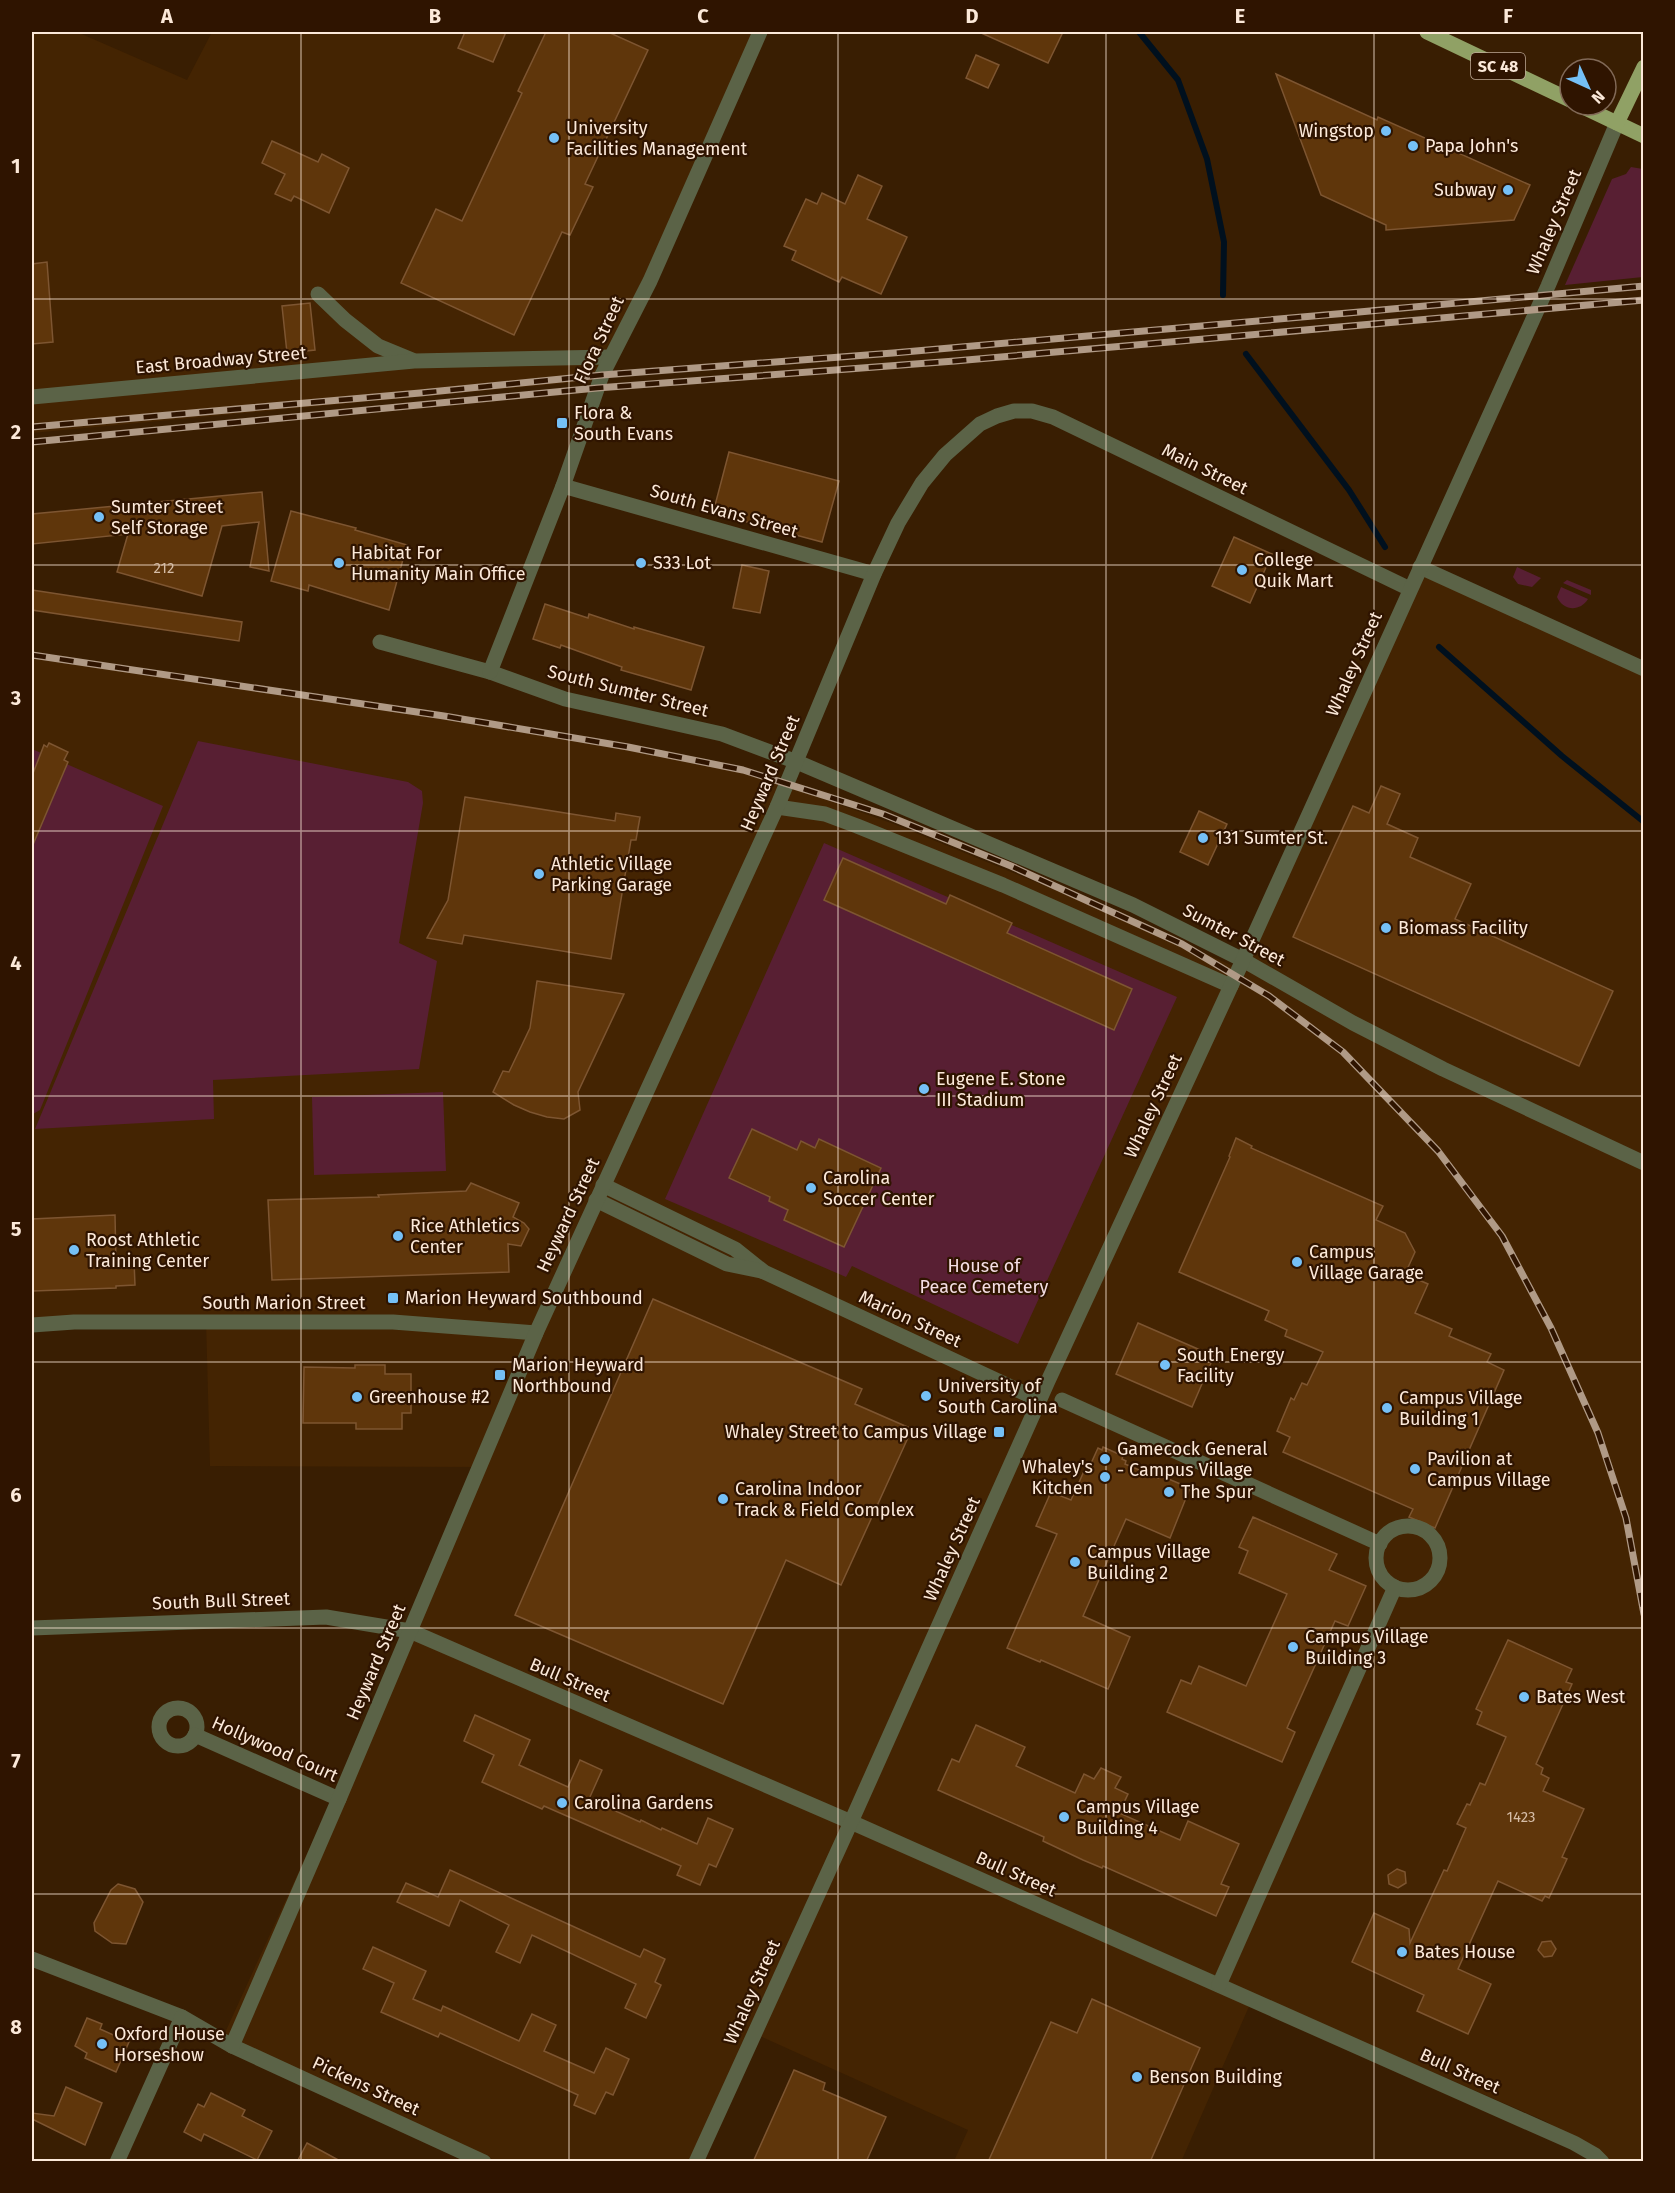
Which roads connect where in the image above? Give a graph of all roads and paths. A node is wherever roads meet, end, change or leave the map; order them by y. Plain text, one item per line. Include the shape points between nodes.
1 (760, 32) edge
2 (1427, 32) edge
3 (1644, 67) edge
4 (1558, 94) edge
5 (1604, 117) edge
6 (1617, 123) junction
7 (1644, 136) edge
8 (318, 294) dead end
9 (610, 357) junction
10 (414, 361) junction
11 (32, 398) edge
12 (980, 424) joint
13 (563, 486) junction
14 (1420, 567) junction
15 (874, 574) junction
16 (1410, 589) junction
17 (380, 642) dead end
18 (1644, 669) edge
19 (490, 672) junction
20 (797, 762) junction
21 (777, 807) junction
22 (1243, 960) junction
23 (1231, 986) junction
24 (1644, 1162) edge
25 (603, 1185) junction
26 (596, 1200) junction
27 (764, 1272) junction
28 (32, 1326) edge
29 (536, 1333) junction
30 (1039, 1400) junction
31 (1062, 1400) dead end
32 (1380, 1544) junction
33 (1395, 1587) junction
34 (32, 1628) edge
35 (410, 1631) junction
36 (195, 1735) dead end
37 (339, 1799) junction
38 (851, 1822) junction
39 (32, 1959) edge
40 (1219, 1985) junction
41 (182, 2017) junction
42 (232, 2046) junction
43 (117, 2162) edge
44 (484, 2162) edge
45 (696, 2162) edge
46 (1602, 2162) edge

1 - 9 street, Flora Street via 650,281
2 - 4 main road, SC 48
3 - 6 main road, Whaley Street
5 - 6 main road
6 - 7 main road
6 - 14 street, Whaley Street via 1548,286
8 - 10 street, East Broadway Street via 378,346
9 - 10 street, East Broadway Street
9 - 13 street, Flora Street
10 - 11 street, East Broadway Street
12 - 15 street, Heyward Street via 945,455 922,483
12 - 16 street, Main Street via 1014,411 1053,417
13 - 15 street, South Evans Street
13 - 19 street, Flora Street
14 - 16 street, Whaley Street
14 - 18 street
15 - 20 street, Heyward Street
16 - 22 street, Whaley Street
17 - 19 street, South Sumter Street
19 - 20 street, South Sumter Street via 565,699 723,734
20 - 21 street, Heyward Street
20 - 22 street, Sumter Street via 1133,905
21 - 23 street via 825,814 857,826 1003,885
21 - 25 street, Heyward Street
22 - 23 street, Whaley Street
22 - 24 street, Sumter Street via 1443,1069
23 - 30 street, Whaley Street
25 - 26 street, Heyward Street
25 - 27 street, Marion Street via 735,1249
26 - 27 street, Marion Street via 727,1264
26 - 29 street, Heyward Street
27 - 30 street, Marion Street
28 - 29 street, South Marion Street via 74,1322 393,1322
29 - 35 street, Heyward Street
30 - 38 street, Whaley Street
31 - 32 street
32 - 33 street via 1378,1569
32 - 33 street via 1395,1529 1415,1527 1425,1531 1438,1547 1438,1568 1426,1585 1406,1590
33 - 40 street
34 - 35 street, South Bull Street via 326,1617
35 - 37 street, Heyward Street
35 - 38 street, Bull Street
36 - 37 street, Hollywood Court
37 - 42 street, Heyward Street
38 - 40 street, Bull Street
38 - 45 street, Whaley Street
39 - 41 street, Pickens Street
40 - 46 street, Bull Street via 1574,2143
41 - 42 street, Pickens Street
41 - 43 street
42 - 44 street, Pickens Street

